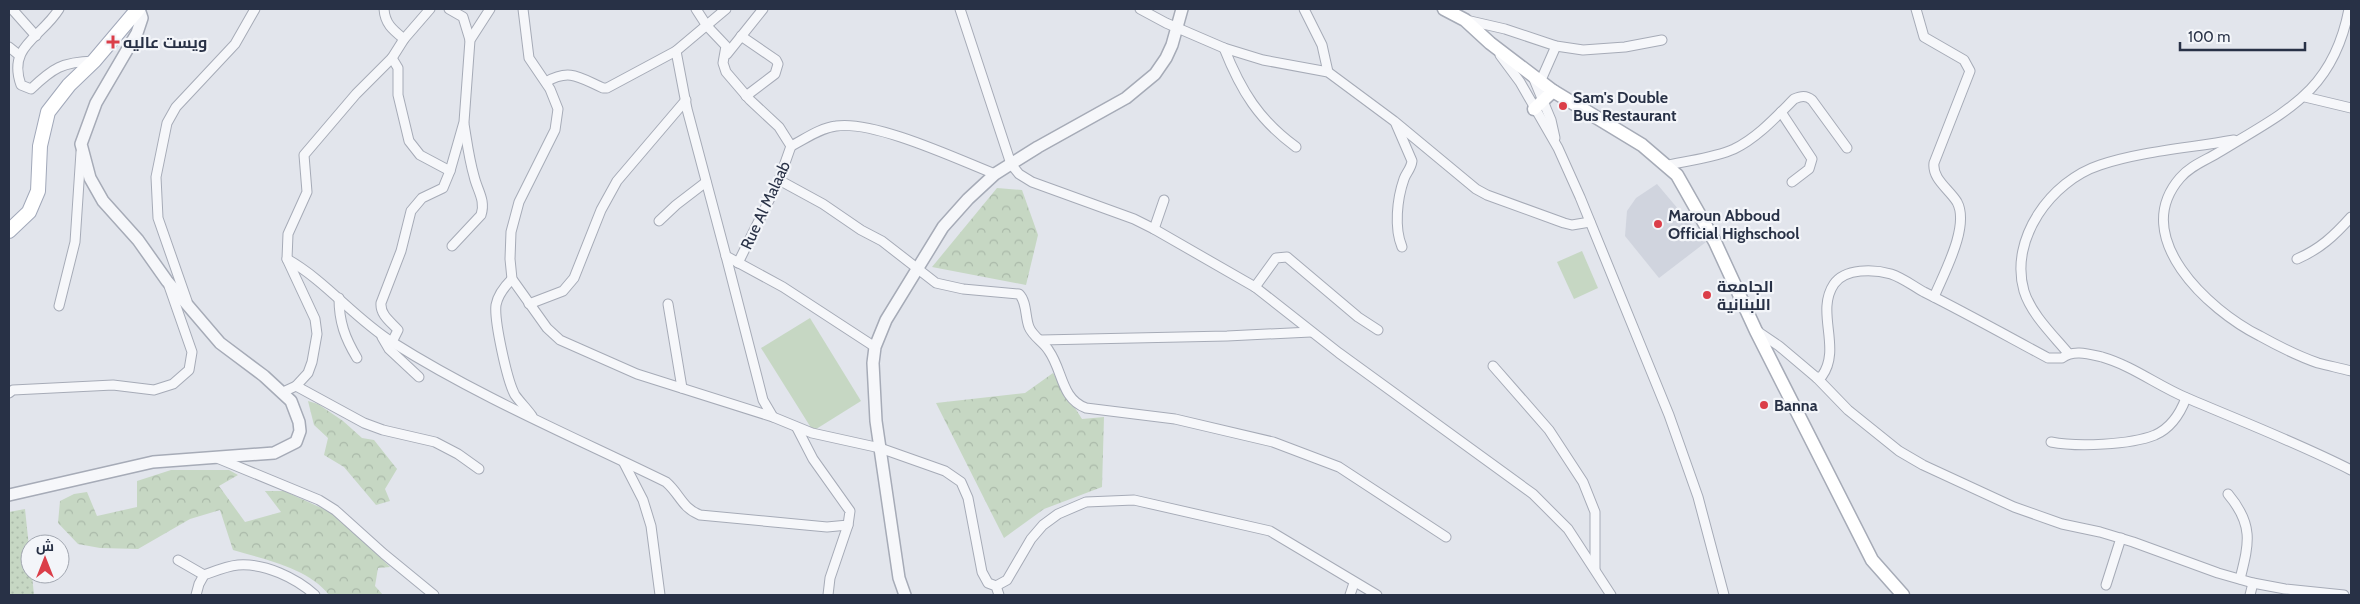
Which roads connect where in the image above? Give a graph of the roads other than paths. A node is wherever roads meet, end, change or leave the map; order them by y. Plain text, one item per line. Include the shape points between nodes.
1 (10, 9) edge
2 (59, 9) edge
3 (139, 9) edge
4 (255, 9) edge
5 (384, 9) edge
6 (430, 9) edge
7 (449, 9) edge
8 (490, 9) edge
9 (523, 9) edge
10 (696, 9) edge
11 (726, 9) edge
12 (763, 9) edge
13 (960, 9) edge
14 (1140, 9) edge
15 (1182, 9) edge
16 (1304, 9) edge
17 (1444, 9) edge
18 (1916, 9) edge
19 (2349, 9) edge
20 (1465, 20) junction
21 (707, 26) junction
22 (1177, 28) junction
23 (36, 36) junction
24 (741, 36) junction
25 (404, 39) junction
26 (470, 40) junction
27 (1662, 40) dead end
28 (1490, 43) junction
29 (1556, 46) junction
30 (9, 47) edge
31 (1224, 48) junction
32 (676, 51) junction
33 (727, 54) junction
34 (20, 55) junction
35 (392, 58) junction
36 (94, 61) junction
37 (1528, 70) junction
38 (1328, 72) junction
39 (1541, 80) junction
40 (546, 82) junction
41 (1553, 92) junction
42 (746, 96) junction
43 (2305, 97) junction
44 (686, 100) junction
45 (1539, 105) junction
46 (2351, 108) edge
47 (1781, 112) junction
48 (1394, 121) junction
49 (464, 122) junction
50 (2239, 139) junction
51 (82, 144) junction
52 (791, 146) junction
53 (1296, 148) dead end
54 (1847, 148) dead end
55 (1011, 164) junction
56 (1669, 165) junction
57 (450, 171) junction
58 (995, 174) junction
59 (779, 180) junction
60 (706, 182) junction
61 (1792, 182) dead end
62 (1164, 200) dead end
63 (2351, 218) edge
64 (659, 221) dead end
65 (1590, 222) junction
66 (9, 229) edge
67 (1154, 229) junction
68 (452, 246) dead end
69 (1402, 247) dead end
70 (726, 256) junction
71 (2297, 258) dead end
72 (288, 259) junction
73 (738, 263) junction
74 (918, 268) junction
75 (512, 279) junction
76 (167, 281) junction
77 (1255, 287) junction
78 (1934, 297) junction
79 (338, 298) junction
80 (187, 304) junction
81 (529, 304) junction
82 (668, 304) dead end
83 (59, 306) dead end
84 (1378, 330) dead end
85 (1756, 331) junction
86 (1311, 332) junction
87 (381, 335) junction
88 (1040, 340) junction
89 (392, 342) junction
90 (875, 347) junction
91 (2068, 353) junction
92 (357, 358) dead end
93 (1494, 366) dead end
94 (2351, 371) edge
95 (419, 377) dead end
96 (1817, 378) junction
97 (296, 386) junction
98 (682, 388) junction
99 (283, 392) junction
100 (9, 393) edge
101 (2186, 398) junction
102 (773, 417) junction
103 (534, 418) junction
104 (797, 428) junction
105 (2051, 442) dead end
106 (880, 448) junction
107 (217, 458) junction
108 (624, 463) junction
109 (479, 469) dead end
110 (2351, 470) edge
111 (2228, 494) dead end
112 (9, 495) edge
113 (848, 525) junction
114 (1446, 537) dead end
115 (2121, 538) junction
116 (178, 560) dead end
117 (1595, 569) junction
118 (204, 575) junction
119 (2240, 579) junction
120 (1354, 583) junction
121 (2253, 583) junction
122 (2106, 585) dead end
123 (998, 591) edge
124 (2285, 592) edge
125 (661, 594) edge
126 (196, 595) edge
127 (314, 595) edge
128 (434, 595) edge
129 (828, 595) edge
130 (905, 595) edge
131 (1350, 595) edge
132 (1377, 595) edge
133 (1611, 595) edge
134 (1724, 595) edge
135 (1903, 595) edge
136 (2250, 595) edge
137 (2344, 595) edge

1 - 23 street
2 - 23 street
3 - 36 main road
3 - 51 street via 142,18 137,33 96,103
4 - 80 street via 235,44 176,107 167,123 156,177 158,218
5 - 25 street via 390,27
6 - 25 street
7 - 26 street via 463,17
8 - 26 street
9 - 40 street via 529,58
10 - 21 street
11 - 21 street
12 - 24 street
13 - 55 street
14 - 22 street
15 - 22 street
16 - 38 street via 1322,45
17 - 20 main road
18 - 78 street via 1924,37 1964,60 1970,71 1934,163 1937,177 1957,202 1961,225
19 - 43 street via 2337,51
20 - 28 main road
20 - 29 street
21 - 32 street
21 - 33 street via 723,40
22 - 31 street
22 - 55 street via 1166,58 1145,84
23 - 34 street
24 - 33 street
24 - 42 street via 778,64 775,74
25 - 35 street
26 - 49 street
27 - 29 street via 1606,49
28 - 37 main road
28 - 45 street
29 - 39 street
30 - 34 street
31 - 38 street via 1263,60
31 - 53 street via 1233,72 1256,112
32 - 40 street via 607,88 571,74 556,76
32 - 44 street
33 - 42 street via 723,63 726,72
34 - 36 street via 17,73 22,85 31,89 53,69 71,62
35 - 57 street via 398,68 398,96 409,140 420,155
35 - 72 street via 304,155 307,192 288,234
36 - 66 main road via 48,112 40,146 38,191 29,212
37 - 39 main road
37 - 45 street
38 - 48 street
39 - 41 main road
40 - 75 street via 558,109 555,130 519,202 511,232
41 - 45 main road
41 - 56 main road via 1636,141
42 - 52 street via 779,127
43 - 46 street
43 - 50 street
44 - 60 street
44 - 81 street via 617,181 574,278 562,292
45 - 65 street
47 - 54 street via 1794,99 1808,97
47 - 56 street via 1734,149
47 - 61 street via 1812,159 1809,169
48 - 65 street via 1486,195 1564,223
48 - 69 street via 1412,161 1402,184 1398,213
49 - 57 street
49 - 68 street via 482,209 481,215
50 - 91 street via 2099,166 2064,185 2050,199 2032,226 2026,242 2022,274 2030,304
50 - 94 street via 2189,169 2170,192 2162,218 2169,248 2192,283 2233,321 2292,352
51 - 76 street via 90,178 103,201 138,240
51 - 83 street via 75,242
52 - 58 street via 824,129 857,125 917,143
52 - 59 street, Rue Al Malaab
55 - 58 street
55 - 67 street via 1032,182
56 - 85 main road via 1686,188 1715,242
57 - 89 street via 443,188 422,198 411,211 401,251 380,309 398,330
58 - 74 street via 943,227
59 - 73 street, Rue Al Malaab
59 - 74 street via 882,241
60 - 64 street
60 - 70 street
62 - 67 street
63 - 71 street via 2316,251
65 - 134 street via 1679,441 1698,497
67 - 77 street
70 - 73 street
70 - 102 street via 763,400
72 - 79 street via 306,269
72 - 97 street via 315,319 317,334 308,373
73 - 90 street via 783,287
74 - 88 street via 936,283 947,286 1019,294 1030,328
74 - 90 street via 886,320
75 - 81 street
75 - 103 street via 502,290 496,305 498,324 509,379 516,395
76 - 80 street
76 - 100 street via 192,352 189,370 173,384 154,390 113,385
77 - 84 street via 1276,258 1287,257
77 - 86 street
78 - 91 street via 2048,358 2062,358
78 - 96 street via 1890,274 1849,273 1838,280 1833,285 1827,305 1829,363 1822,376
79 - 87 street
79 - 92 street via 344,335
80 - 99 street via 220,344
81 - 98 street via 560,340 637,374
82 - 98 street
85 - 96 street
85 - 135 main road via 1872,560
86 - 88 street
86 - 117 street via 1533,494 1568,528
87 - 89 street
87 - 95 street via 390,349
88 - 114 street via 1050,352 1068,395 1078,405 1175,419 1273,442 1339,468
89 - 103 street via 467,387
90 - 106 street via 873,363
91 - 101 street via 2077,352 2118,363
93 - 117 street via 1549,430 1583,482 1595,512
96 - 115 street via 1848,410 1922,465 2034,515
97 - 99 street
97 - 109 street via 364,423 435,442
98 - 102 street
99 - 107 street via 291,401 299,422 296,442 274,453
101 - 105 street via 2173,422 2155,435 2085,445
101 - 110 street via 2305,447
102 - 104 street
103 - 108 street
104 - 106 street
104 - 113 street via 813,459 850,511
106 - 123 street via 944,471 961,482 968,498 982,572
106 - 130 street via 899,578
107 - 112 street via 153,462
107 - 128 street via 319,500 335,510
108 - 113 street via 666,482 685,507 700,515 827,527
108 - 125 street via 643,500 651,526
111 - 119 street via 2247,525 2245,560
113 - 129 street via 830,578
115 - 119 street
115 - 122 street
116 - 118 street
117 - 133 street
118 - 126 street
118 - 127 street via 239,564 282,574
119 - 121 street
120 - 123 street via 1258,526 1134,500 1112,500 1086,502 1058,514 1030,539
120 - 131 street
120 - 132 street
121 - 124 street
121 - 136 street
124 - 137 street

